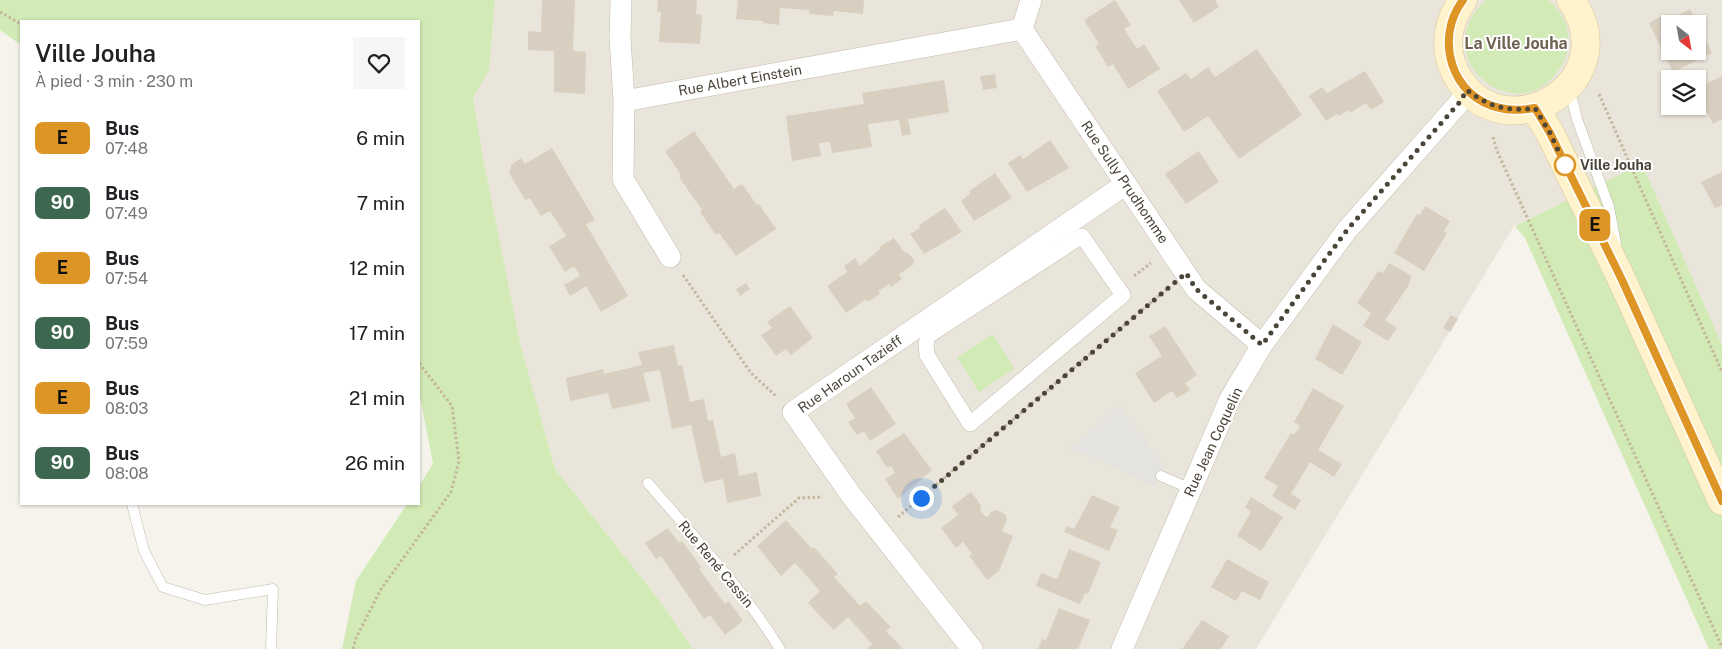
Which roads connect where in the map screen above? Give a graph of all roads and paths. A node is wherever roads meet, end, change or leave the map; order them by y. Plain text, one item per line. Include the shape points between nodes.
1 (621, 0) edge
2 (1032, 0) edge
3 (1463, 0) edge
4 (1571, 0) edge
5 (0, 12) edge
6 (20, 23) edge
7 (1022, 29) junction
8 (1568, 86) junction
9 (1467, 90) junction
10 (1599, 94) dead end
11 (624, 101) junction
12 (1535, 108) junction
13 (1493, 136) dead end
14 (1126, 184) junction
15 (1169, 248) junction
16 (670, 257) joint
17 (1186, 273) junction
18 (1622, 280) junction
19 (1119, 288) junction
20 (1262, 345) junction
21 (420, 364) edge
22 (1722, 372) edge
23 (793, 412) junction
24 (1161, 476) dead end
25 (648, 483) dead end
26 (1191, 489) junction
27 (851, 495) junction
28 (1722, 501) edge
29 (132, 505) edge
30 (880, 533) junction
31 (720, 567) junction
32 (1722, 647) edge
33 (271, 649) edge
34 (353, 649) edge
35 (780, 649) edge
36 (972, 649) edge
37 (1122, 649) edge

1 - 11 street
2 - 7 street
3 - 9 main road via 1450,24 1448,42 1450,59
4 - 8 main road via 1584,30 1585,50 1580,70
5 - 6 path
7 - 11 street, Rue Albert Einstein
7 - 14 street, Rue Sully Prudhomme
8 - 12 main road via 1553,100
8 - 18 lane via 1609,207
9 - 12 main road via 1498,108
9 - 20 street, Rue Jean Coquelin via 1347,230
10 - 22 path
11 - 16 street via 623,179
12 - 18 main road
13 - 32 path
14 - 15 street, Rue Sully Prudhomme
14 - 23 street, Rue Haroun Tazieff
15 - 17 street, Rue Sully Prudhomme
15 - 19 path
16 - 23 path via 751,373
17 - 20 street, Rue Sully Prudhomme via 1196,289
17 - 30 path
18 - 28 main road
19 - 19 street via 1082,236 928,336 927,355 970,424 1123,295
20 - 26 street, Rue Jean Coquelin via 1230,399
21 - 34 path via 452,406 459,461 451,492 381,589
23 - 27 street, Rue Haroun Tazieff
24 - 26 lane
25 - 31 lane, Rue René Cassin
26 - 37 street, Rue Jean Coquelin
27 - 30 street, Rue Haroun Tazieff
27 - 31 path via 799,498
29 - 33 lane via 144,551 163,587 205,600 272,589
30 - 36 street, Rue Haroun Tazieff
31 - 35 lane, Rue René Cassin via 762,620

